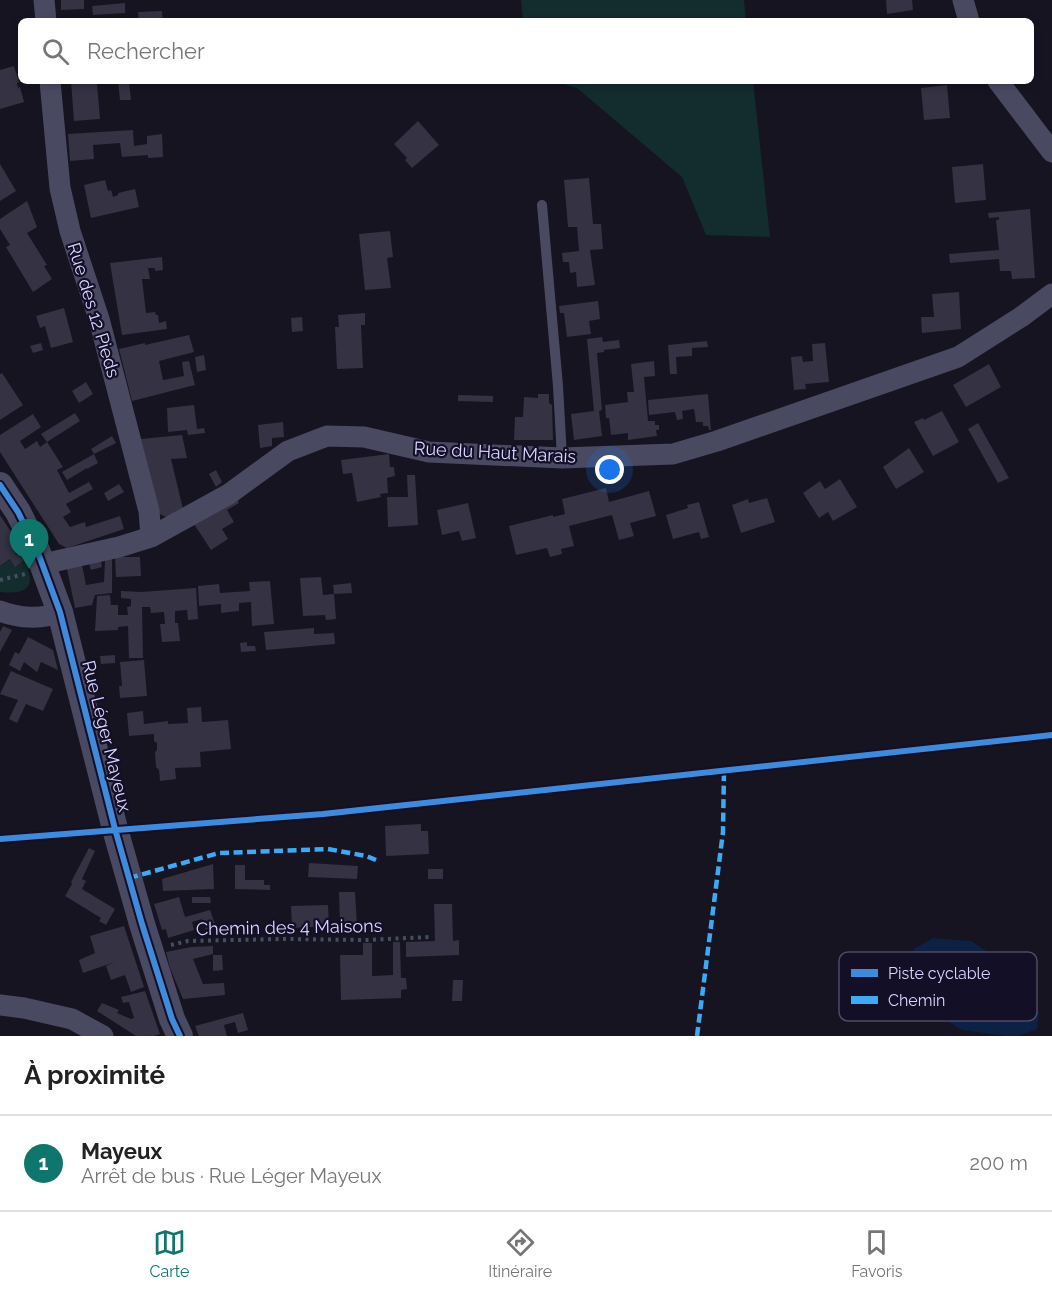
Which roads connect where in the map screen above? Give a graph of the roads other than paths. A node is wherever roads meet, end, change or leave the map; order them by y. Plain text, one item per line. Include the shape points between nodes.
1 (44, 0) edge
2 (963, 0) edge
3 (46, 18) edge
4 (968, 18) edge
5 (50, 84) edge
6 (1000, 84) edge
7 (1052, 152) edge
8 (542, 205) dead end
9 (1052, 294) edge
10 (562, 458) junction
11 (0, 485) edge
12 (151, 537) junction
13 (43, 564) junction
14 (0, 610) edge
15 (60, 612) junction
16 (0, 1005) edge
17 (103, 1036) edge
18 (180, 1036) edge

1 - 3 street
2 - 4 street
5 - 12 street, Rue des 12 Pieds via 60,188 99,319 149,511
6 - 7 street
8 - 10 lane
9 - 10 street, Rue du Haut Marais via 958,357 717,441 673,454
10 - 12 street, Rue du Haut Marais via 429,452 364,437 327,436 288,451 229,494
11 - 13 street, Rue Léger Mayeux
12 - 13 street, Rue du Haut Marais
13 - 15 street, Rue Léger Mayeux
14 - 15 street via 12,616 49,616
15 - 18 street, Rue Léger Mayeux via 115,829 149,949
16 - 17 street via 72,1019

